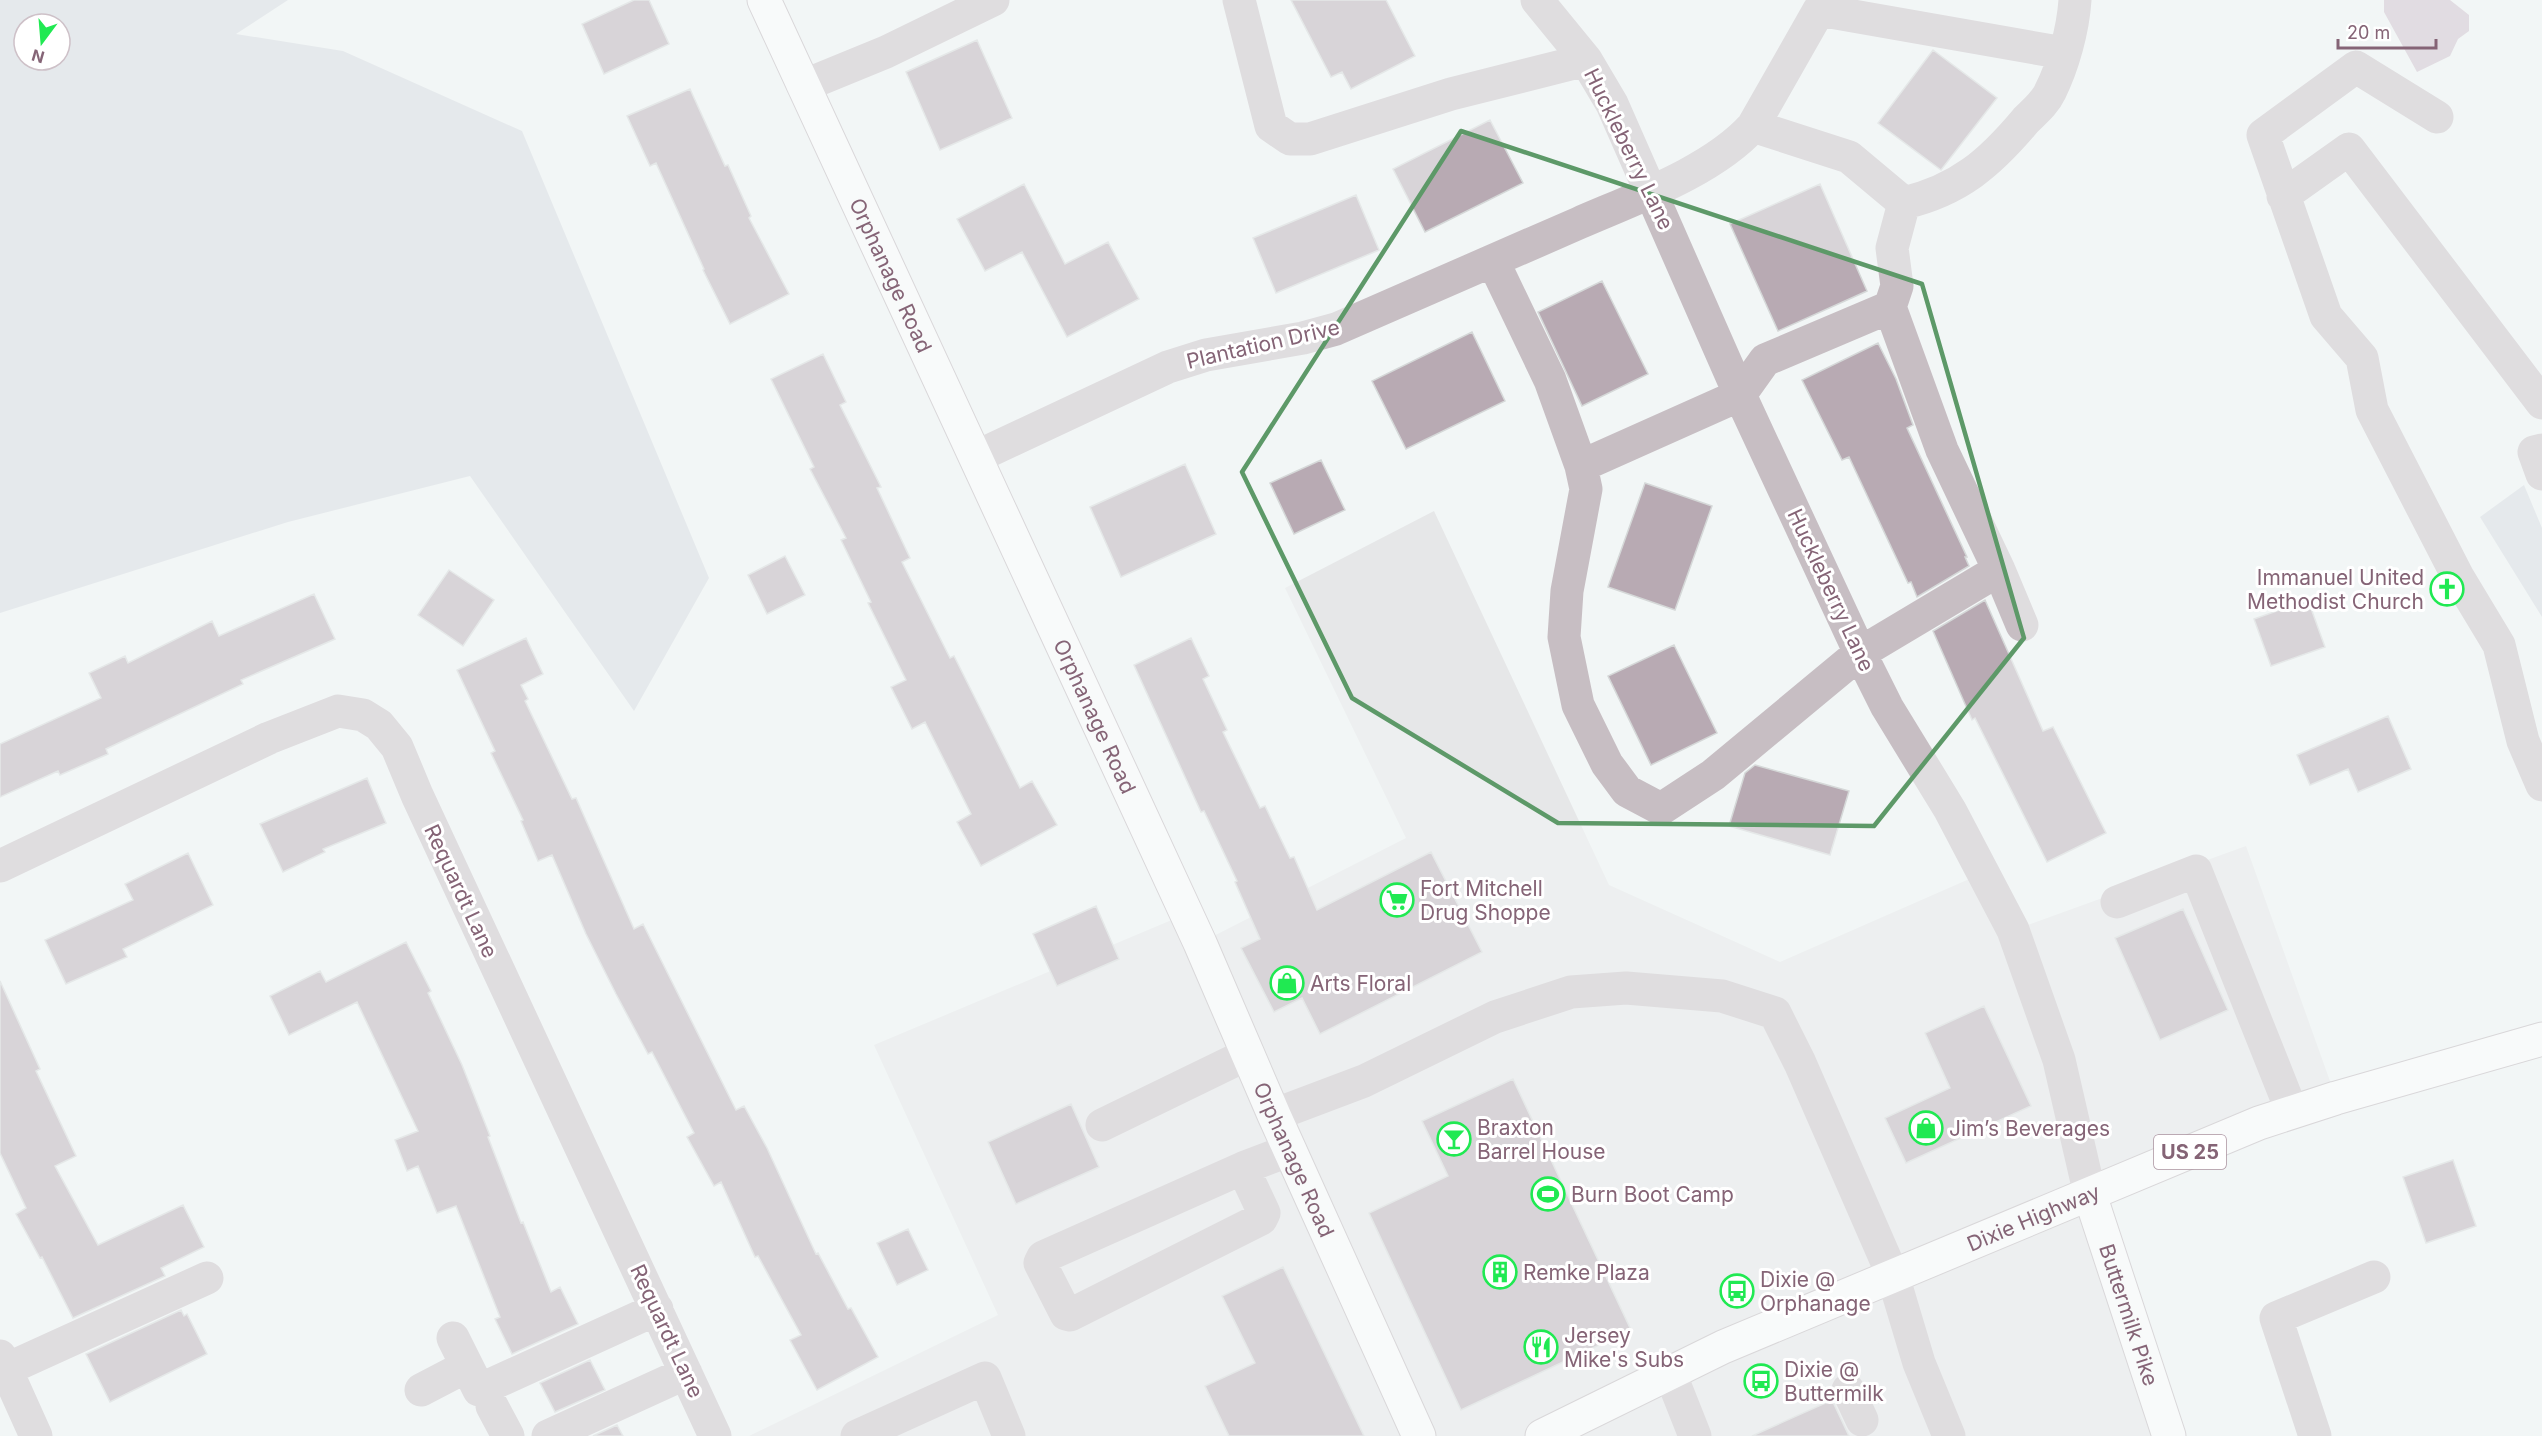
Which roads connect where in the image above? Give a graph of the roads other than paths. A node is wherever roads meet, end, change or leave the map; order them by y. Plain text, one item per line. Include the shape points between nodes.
1 (764, 0) edge
2 (993, 0) edge
3 (1239, 0) edge
4 (1537, 0) edge
5 (2075, 0) edge
6 (2064, 53) junction
7 (1586, 60) junction
8 (803, 86) junction
9 (2437, 117) dead end
10 (1753, 126) junction
11 (1651, 192) junction
12 (2283, 196) junction
13 (1904, 203) junction
14 (1493, 261) junction
15 (1890, 307) junction
16 (1740, 395) junction
17 (2542, 403) edge
18 (2542, 450) edge
19 (976, 457) junction
20 (1581, 466) junction
21 (2542, 474) edge
22 (1999, 570) junction
23 (2022, 625) dead end
24 (1860, 653) junction
25 (2542, 785) edge
26 (0, 866) edge
27 (2117, 902) dead end
28 (2542, 1039) edge
29 (1248, 1054) junction
30 (2292, 1112) junction
31 (1274, 1115) junction
32 (1102, 1125) dead end
33 (1290, 1150) junction
34 (1243, 1168) junction
35 (2090, 1195) junction
36 (1893, 1276) junction
37 (2374, 1277) dead end
38 (207, 1278) dead end
39 (657, 1309) junction
40 (3, 1363) edge
41 (686, 1372) junction
42 (1670, 1373) junction
43 (421, 1390) dead end
44 (1848, 1390) dead end
45 (492, 1406) dead end
46 (1862, 1420) dead end
47 (1584, 1427) edge
48 (36, 1436) edge
49 (508, 1436) edge
50 (548, 1436) edge
51 (715, 1436) edge
52 (856, 1436) edge
53 (1009, 1436) edge
54 (1419, 1436) edge
55 (1542, 1436) edge
56 (1695, 1436) edge
57 (1949, 1436) edge
58 (2169, 1436) edge
59 (2315, 1436) edge

1 - 8 main road, Orphanage Road
2 - 8 street via 886,52
3 - 7 street via 1272,126 1290,139 1310,139 1451,94
4 - 7 street, Huckleberry Lane
5 - 6 street
6 - 10 street, Plantation Drive via 1818,10
6 - 13 street via 2049,94 2002,149 1965,179 1932,196
7 - 11 street, Huckleberry Lane via 1612,105
8 - 19 main road, Orphanage Road
9 - 12 street via 2356,67 2263,135
10 - 11 street, Plantation Drive via 1717,157
10 - 13 street via 1849,157
11 - 14 street, Plantation Drive
11 - 16 street, Huckleberry Lane
12 - 17 street via 2349,149
12 - 25 street via 2326,316 2362,358 2372,410 2458,577 2499,645 2523,741
13 - 15 street via 1892,248 1897,286
14 - 19 street, Plantation Drive via 1336,329 1206,355 1168,367
14 - 20 street via 1550,380
15 - 16 street via 1765,360
15 - 22 street via 1942,450
16 - 20 street
16 - 24 street, Huckleberry Lane
18 - 21 street via 2534,452
19 - 29 main road, Orphanage Road
20 - 24 street via 1586,489 1567,591 1564,637 1578,705 1607,764 1627,791 1661,809 1713,775
22 - 23 street
22 - 24 street
24 - 35 street, Huckleberry Lane via 2013,930 2059,1060
26 - 39 street, Requardt Lane via 269,738 338,711 363,715 379,725 396,747
27 - 30 street via 2196,871
28 - 30 main road, Dixie Highway / US 25
29 - 31 main road, Orphanage Road
29 - 32 street
30 - 35 main road, Dixie Highway / US 25
31 - 33 main road, Orphanage Road
31 - 36 street via 1364,1081 1495,1017 1571,992 1626,987 1722,996 1775,1013
33 - 34 street
33 - 54 main road, Orphanage Road
34 - 34 street via 1264,1213 1261,1219 1066,1314 1040,1263 1043,1257
35 - 36 main road, Dixie Highway / US 25
35 - 58 main road, Buttermilk Pike
36 - 42 main road, Dixie Highway / US 25
36 - 57 street via 1919,1363
37 - 59 street via 2276,1318
38 - 40 street
39 - 41 street, Requardt Lane
39 - 43 street via 479,1390 460,1352
40 - 48 street
41 - 50 street
41 - 51 street, Requardt Lane
42 - 47 main road, Dixie Highway / US 25
42 - 56 street
44 - 46 street
45 - 49 street
47 - 55 main road, Dixie Highway / US 25
52 - 53 street via 984,1378

